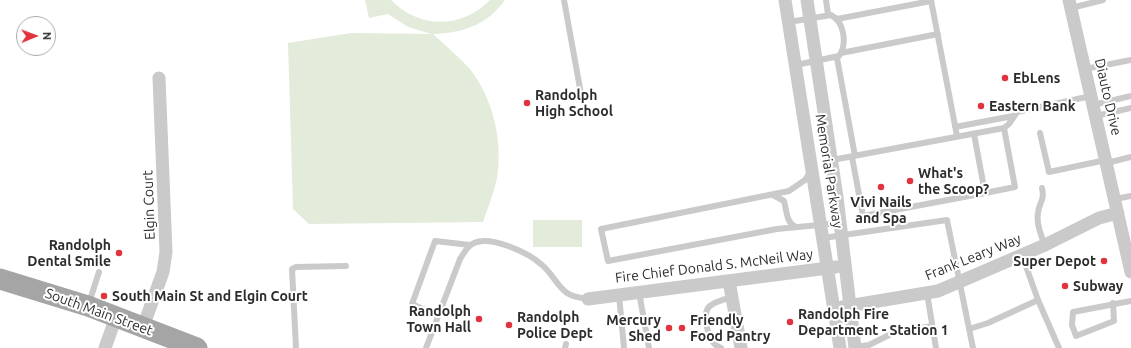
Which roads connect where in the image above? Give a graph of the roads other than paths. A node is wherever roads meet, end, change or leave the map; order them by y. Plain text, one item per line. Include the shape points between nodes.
1 (564, 0) edge
2 (785, 0) edge
3 (807, 0) edge
4 (826, 0) edge
5 (931, 0) edge
6 (1103, 0) edge
7 (1070, 4) edge
8 (828, 14) junction
9 (810, 18) junction
10 (838, 19) junction
11 (789, 22) junction
12 (938, 34) junction
13 (841, 53) junction
14 (836, 58) junction
15 (1131, 60) edge
16 (817, 61) junction
17 (796, 65) junction
18 (1085, 69) junction
19 (159, 78) dead end
20 (581, 94) dead end
21 (1131, 96) edge
22 (1094, 106) junction
23 (1131, 108) edge
24 (1013, 116) junction
25 (955, 127) junction
26 (1004, 128) junction
27 (1040, 133) dead end
28 (974, 134) junction
29 (957, 136) junction
30 (853, 156) junction
31 (1131, 157) edge
32 (832, 160) junction
33 (1106, 161) junction
34 (812, 167) junction
35 (1042, 188) dead end
36 (985, 193) junction
37 (772, 194) junction
38 (1131, 196) edge
39 (1115, 199) junction
40 (1118, 213) junction
41 (798, 227) junction
42 (841, 229) junction
43 (822, 232) junction
44 (470, 245) junction
45 (1045, 245) junction
46 (1022, 255) junction
47 (845, 265) junction
48 (346, 266) dead end
49 (828, 268) junction
50 (99, 272) dead end
51 (1131, 272) edge
52 (0, 279) edge
53 (729, 281) junction
54 (960, 282) junction
55 (639, 292) junction
56 (927, 293) junction
57 (619, 294) junction
58 (731, 297) junction
59 (588, 299) joint
60 (1038, 300) junction
61 (1131, 301) edge
62 (1113, 304) junction
63 (850, 305) junction
64 (88, 306) junction
65 (834, 308) junction
66 (438, 316) junction
67 (116, 317) junction
68 (932, 326) junction
69 (143, 327) junction
70 (969, 329) junction
71 (105, 348) edge
72 (197, 348) edge
73 (296, 348) edge
74 (426, 348) edge
75 (624, 348) edge
76 (649, 348) edge
77 (721, 348) edge
78 (739, 348) edge
79 (840, 348) edge
80 (853, 348) edge
81 (936, 348) edge
82 (973, 348) edge
83 (1059, 348) edge

1 - 20 lane
2 - 11 street, Memorial Parkway
3 - 9 street, Memorial Parkway
4 - 8 lane
5 - 10 lane
5 - 12 lane
6 - 7 lane
7 - 18 street, Diauto Drive
8 - 9 lane
8 - 10 lane
9 - 11 lane
9 - 16 street, Memorial Parkway
10 - 13 lane via 844,35
11 - 17 street, Memorial Parkway
12 - 13 lane
12 - 25 lane
13 - 14 lane
14 - 16 lane
14 - 30 lane
15 - 18 lane
16 - 17 lane
16 - 32 street, Memorial Parkway
17 - 34 street, Memorial Parkway
18 - 22 street, Diauto Drive
19 - 69 street, Elgin Court via 166,252 162,272
21 - 22 lane
22 - 23 lane
22 - 24 lane via 1019,111
22 - 33 street, Diauto Drive
24 - 25 lane
24 - 26 lane
25 - 29 lane
26 - 28 lane
26 - 36 lane via 1015,187
27 - 33 lane via 1049,172
28 - 29 lane
28 - 36 lane
29 - 30 lane
30 - 32 lane
30 - 36 lane via 863,216
31 - 33 lane
32 - 42 street, Memorial Parkway
33 - 39 street, Diauto Drive
34 - 37 lane via 805,180 790,190
34 - 43 street, Memorial Parkway
35 - 45 lane via 1044,198 1037,214
37 - 41 lane via 782,200 790,222
37 - 41 lane via 601,229 608,261
38 - 39 lane
39 - 40 street, Diauto Drive
40 - 45 street, Frank Leary Way via 1099,218
40 - 51 street, Diauto Drive
41 - 43 lane
42 - 43 lane
42 - 43 lane
42 - 47 street, Memorial Parkway
42 - 54 lane via 947,220
43 - 49 street, Memorial Parkway
44 - 59 lane via 489,241 520,251 544,266 567,293
44 - 66 lane via 460,259
44 - 66 lane via 435,241 412,304
45 - 46 street, Frank Leary Way
46 - 54 street, Frank Leary Way
46 - 60 lane
47 - 49 street, Fire Chief Donald S. McNeil Way
47 - 63 street, Memorial Parkway
48 - 73 lane via 292,269
49 - 53 street, Fire Chief Donald S. McNeil Way
49 - 65 street, Memorial Parkway
50 - 64 lane
52 - 64 main road, South Main Street
53 - 55 street, Fire Chief Donald S. McNeil Way
53 - 58 street
54 - 56 street, Frank Leary Way
54 - 70 lane
55 - 57 street, Fire Chief Donald S. McNeil Way
55 - 76 lane
56 - 63 street, Frank Leary Way
56 - 68 lane
57 - 59 street, Fire Chief Donald S. McNeil Way
57 - 75 lane
58 - 77 lane via 712,304 707,309 709,334 713,342
58 - 78 street
60 - 70 lane
60 - 83 lane
61 - 62 lane
62 - 62 lane via 1073,312 1072,325 1076,336 1114,321
63 - 65 street, Frank Leary Way
63 - 80 street, Memorial Parkway
64 - 67 main road, South Main Street
65 - 79 street, Memorial Parkway
66 - 74 lane
67 - 69 main road, South Main Street
67 - 71 street
68 - 80 lane via 897,332 869,345
68 - 81 lane
69 - 72 main road, South Main Street
70 - 82 lane

